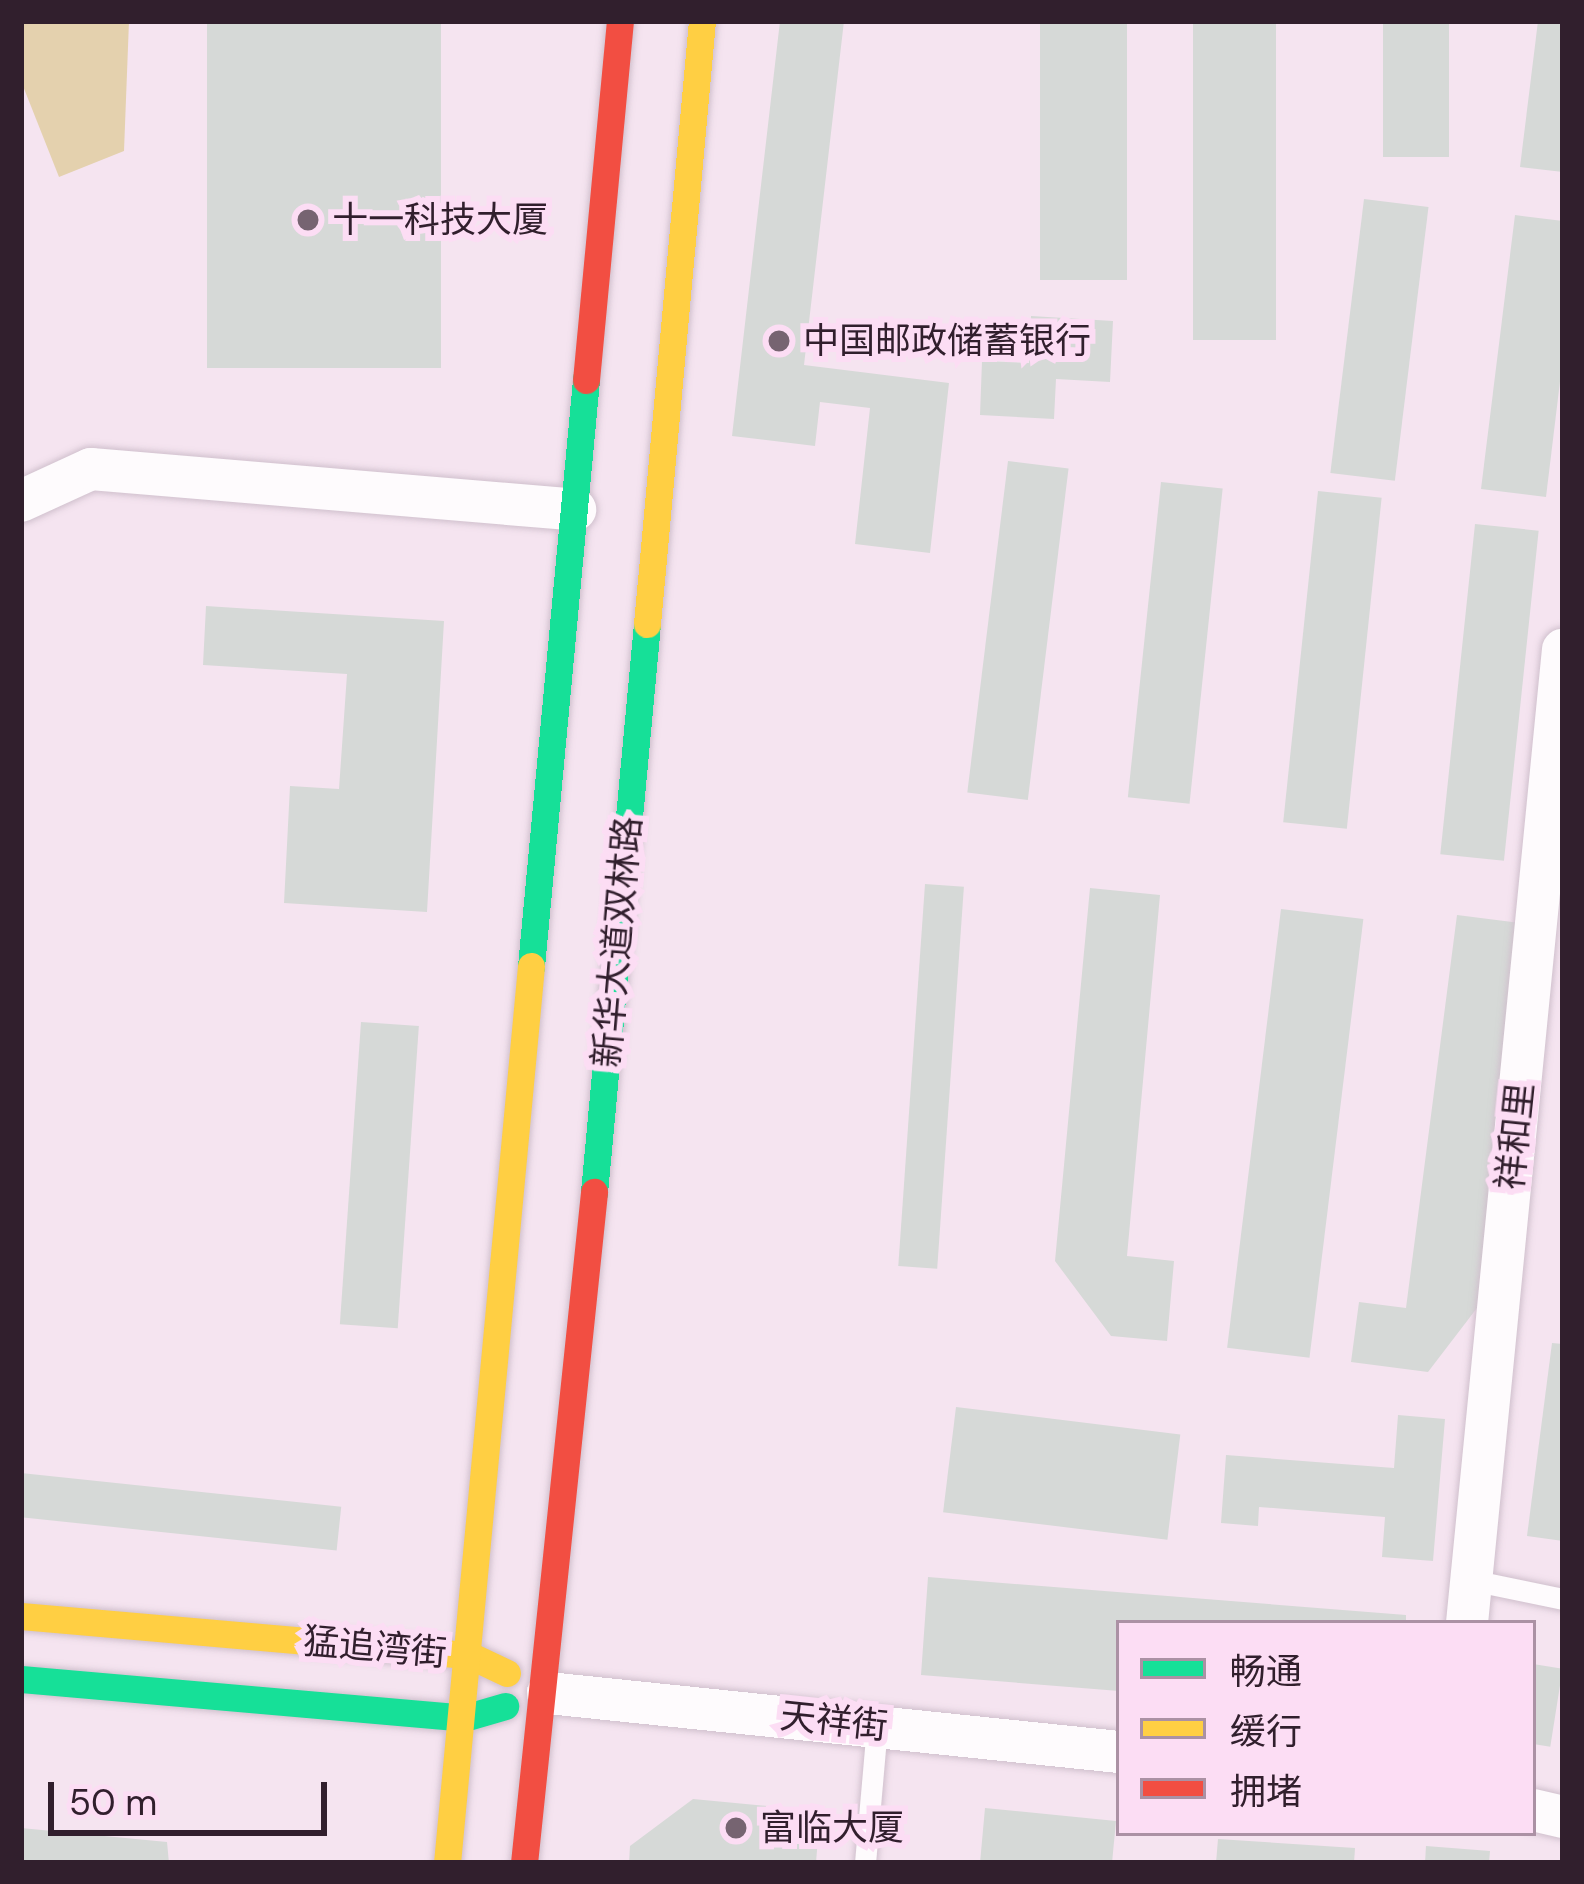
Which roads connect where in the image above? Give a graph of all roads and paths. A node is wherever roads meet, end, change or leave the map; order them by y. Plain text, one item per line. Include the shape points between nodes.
1 (620, 21) edge
2 (702, 21) edge
3 (21, 501) edge
4 (575, 510) junction
5 (1563, 650) edge
6 (1472, 1580) junction
7 (1563, 1599) edge
8 (21, 1616) edge
9 (1467, 1620) edge
10 (469, 1655) junction
11 (21, 1679) edge
12 (548, 1693) junction
13 (464, 1718) junction
14 (877, 1724) junction
15 (1116, 1752) edge
16 (447, 1863) edge
17 (524, 1863) edge
18 (865, 1863) edge

1 - 4 main road
2 - 12 main road, 新华大道双林路
3 - 4 street via 91,469
4 - 10 main road
5 - 6 street, 祥和里
6 - 7 lane
6 - 9 street, 祥和里
8 - 10 main road, 猛追湾街
10 - 12 main road, 猛追湾街
10 - 13 main road
11 - 13 main road, 猛追湾街
12 - 13 main road, 猛追湾街
12 - 14 street, 天祥街
12 - 17 main road, 新华大道双林路
13 - 16 main road
14 - 15 street, 天祥街
14 - 18 lane

